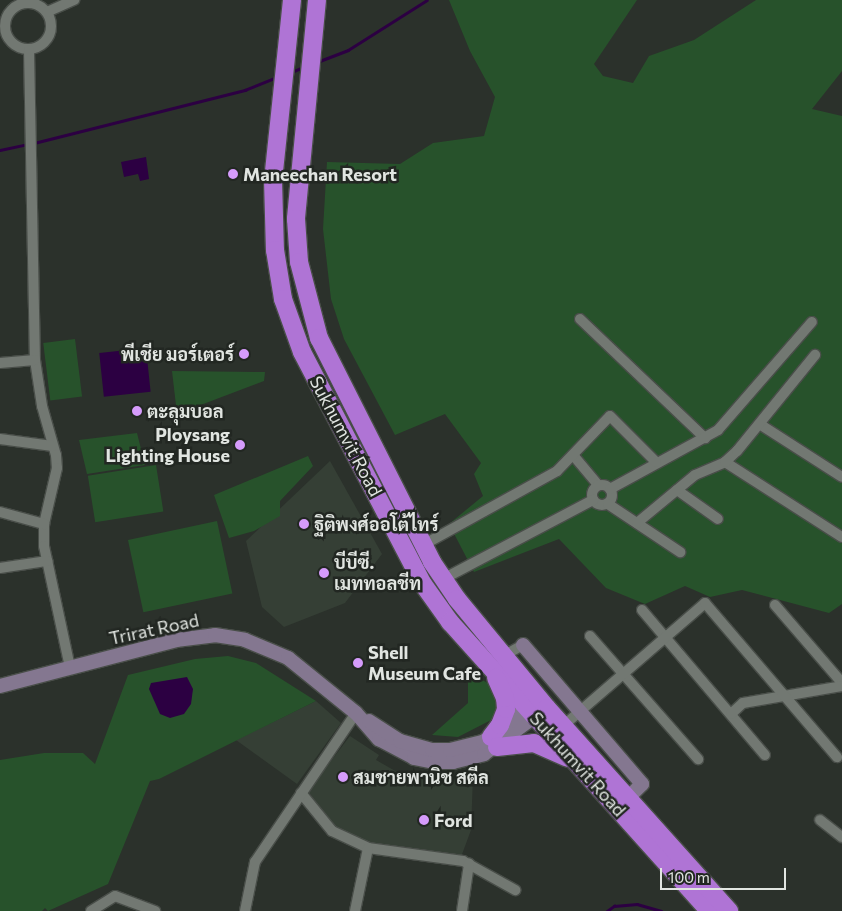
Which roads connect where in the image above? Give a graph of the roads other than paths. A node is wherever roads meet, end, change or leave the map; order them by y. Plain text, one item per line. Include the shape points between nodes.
1 (74, 0) edge
2 (292, 0) edge
3 (317, 0) edge
4 (35, 2) edge
5 (4, 12) edge
6 (46, 12) junction
7 (29, 50) junction
8 (580, 319) dead end
9 (812, 322) dead end
10 (814, 355) dead end
11 (35, 360) junction
12 (0, 363) edge
13 (761, 425) junction
14 (705, 438) junction
15 (0, 439) edge
16 (53, 446) junction
17 (376, 450) junction
18 (573, 455) junction
19 (359, 461) junction
20 (656, 462) junction
21 (725, 462) junction
22 (842, 477) edge
23 (598, 486) junction
24 (610, 489) junction
25 (677, 490) junction
26 (593, 500) junction
27 (608, 504) junction
28 (0, 512) edge
29 (718, 519) dead end
30 (636, 523) junction
31 (44, 524) junction
32 (842, 537) edge
33 (424, 545) junction
34 (680, 552) dead end
35 (47, 561) junction
36 (0, 568) edge
37 (443, 579) junction
38 (775, 605) dead end
39 (642, 610) dead end
40 (590, 636) dead end
41 (665, 638) junction
42 (523, 645) joint
43 (495, 659) junction
44 (70, 668) junction
45 (624, 673) junction
46 (842, 684) edge
47 (0, 686) edge
48 (784, 696) junction
49 (537, 707) junction
50 (580, 711) junction
51 (356, 713) junction
52 (731, 714) junction
53 (563, 726) junction
54 (494, 742) junction
55 (765, 755) dead end
56 (837, 757) dead end
57 (698, 758) dead end
58 (584, 770) junction
59 (301, 793) junction
60 (628, 798) junction
61 (820, 820) dead end
62 (842, 837) edge
63 (368, 848) junction
64 (469, 864) junction
65 (515, 890) dead end
66 (91, 911) edge
67 (155, 911) edge
68 (245, 911) edge
69 (355, 911) edge
70 (462, 911) edge
71 (709, 911) edge
72 (728, 911) edge

1 - 6 street
2 - 19 highway, Sukhumvit Road via 273,180 275,250 283,300 302,352
3 - 17 highway, Sukhumvit Road via 297,182 298,262 319,338
4 - 5 street
4 - 6 street
5 - 7 street via 4,31 8,40 20,49
6 - 7 street via 50,21 48,38
7 - 11 street
8 - 14 street
9 - 14 street via 728,421
10 - 13 street
11 - 12 street
11 - 16 street via 42,406
13 - 21 street
13 - 22 street
14 - 20 street
15 - 16 street
16 - 31 street via 57,468
17 - 19 highway
17 - 33 highway, Sukhumvit Road
18 - 20 street via 610,416
18 - 23 street
18 - 33 street via 557,471
19 - 43 highway, Sukhumvit Road via 423,584 450,622
20 - 24 street
21 - 25 street via 695,475
21 - 32 street
23 - 24 street
23 - 26 street via 592,493
24 - 27 street via 612,495
25 - 29 street
25 - 30 street
26 - 27 street via 601,505
26 - 37 street
27 - 30 street
28 - 31 street
30 - 34 street
31 - 35 street
33 - 37 highway, Sukhumvit Road
35 - 36 street
35 - 44 street
37 - 43 highway, Sukhumvit Road
38 - 46 street
39 - 41 street
40 - 45 street
41 - 45 street
41 - 48 street via 705,603
41 - 52 street
42 - 43 street
42 - 50 main road
43 - 49 highway, Sukhumvit Road
43 - 54 highway via 506,709
44 - 47 main road, Trirat Road
44 - 51 main road, Trirat Road via 176,640 215,635 246,640 288,658
45 - 50 street
45 - 57 street
46 - 48 street
48 - 52 street via 743,703
48 - 56 street
49 - 53 highway, Sukhumvit Road
49 - 54 main road, Trirat Road
49 - 58 highway, Sukhumvit Road
50 - 53 street
50 - 60 main road via 642,784
51 - 54 main road, Trirat Road via 400,741 432,750
51 - 59 street
52 - 55 street
53 - 60 highway, Sukhumvit Road
54 - 58 highway via 543,745
58 - 71 highway, Sukhumvit Road
59 - 63 street via 332,831
59 - 68 street via 255,862
60 - 72 highway, Sukhumvit Road
61 - 62 street
63 - 64 street
63 - 69 street
64 - 65 street
64 - 70 street
66 - 67 street via 115,896

